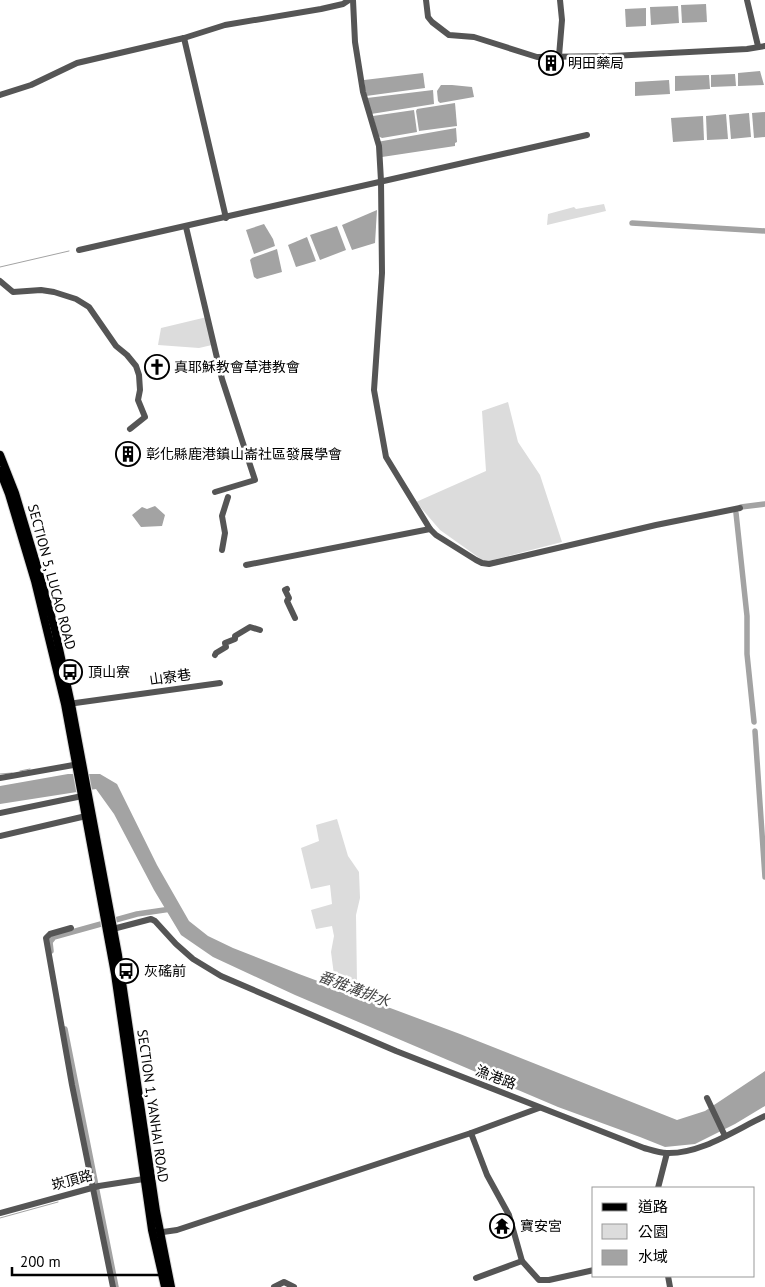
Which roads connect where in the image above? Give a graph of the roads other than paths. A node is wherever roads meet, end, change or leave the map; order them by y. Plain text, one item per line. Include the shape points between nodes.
1 (349, 0) edge
2 (353, 0) edge
3 (426, 0) edge
4 (560, 0) edge
5 (747, 0) edge
6 (184, 38) junction
7 (762, 46) edge
8 (559, 56) junction
9 (0, 95) edge
10 (587, 135) dead end
11 (382, 181) junction
12 (226, 218) junction
13 (186, 227) junction
14 (79, 250) dead end
15 (0, 281) edge
16 (130, 429) dead end
17 (0, 455) edge
18 (0, 471) edge
19 (2, 482) edge
20 (214, 492) dead end
21 (228, 496) dead end
22 (740, 508) dead end
23 (430, 530) junction
24 (222, 550) dead end
25 (246, 565) dead end
26 (287, 588) dead end
27 (295, 618) dead end
28 (260, 630) dead end
29 (215, 655) dead end
30 (220, 683) dead end
31 (68, 704) junction
32 (80, 766) junction
33 (0, 778) edge
34 (85, 794) junction
35 (0, 813) edge
36 (86, 816) junction
37 (0, 836) edge
38 (108, 918) junction
39 (71, 928) dead end
40 (110, 930) junction
41 (707, 1098) dead end
42 (539, 1108) junction
43 (765, 1116) edge
44 (471, 1133) junction
45 (725, 1136) junction
46 (667, 1153) junction
47 (148, 1179) junction
48 (92, 1187) junction
49 (658, 1187) edge
50 (0, 1213) edge
51 (156, 1233) junction
52 (522, 1261) junction
53 (592, 1270) edge
54 (476, 1278) dead end
55 (113, 1287) edge
56 (164, 1287) edge
57 (171, 1287) edge
58 (274, 1287) edge
59 (294, 1287) edge

1 - 6 street via 302,12 225,24
2 - 11 street via 363,92 379,146
3 - 8 street via 428,17 449,34 474,37 537,57
4 - 8 street
5 - 7 street
6 - 9 street via 77,63
6 - 12 street
7 - 8 street via 639,55
10 - 11 street
11 - 12 street
11 - 23 street via 382,273 374,390 386,457
12 - 13 street
13 - 14 street
13 - 20 street via 222,379 254,480
15 - 16 street via 13,292 54,292 89,307 140,375 138,400 145,417
17 - 31 main road, SECTION 5, LUCAO ROAD via 42,583
18 - 19 main road, SECTION 5, LUCAO ROAD
19 - 31 main road, SECTION 5, LUCAO ROAD via 37,589
21 - 24 street via 222,516 225,533
22 - 23 street via 489,564 476,560
23 - 25 street
26 - 27 street via 287,601
28 - 29 street via 250,627
30 - 31 street, 山寮巷
31 - 32 main road, SECTION 5, LUCAO ROAD
32 - 33 street
32 - 34 main road, SECTION 5, LUCAO ROAD
34 - 35 street
34 - 36 main road
34 - 38 main road
36 - 37 street
36 - 38 main road
38 - 40 main road, SECTION 1, YANHAI ROAD
39 - 48 street via 46,938
40 - 42 street, 漁港路 via 156,920 193,959 221,976
40 - 47 main road, SECTION 1, YANHAI ROAD
41 - 45 street
42 - 44 street
42 - 46 street, 漁港路 via 644,1148
43 - 45 street, 漁港路
44 - 51 street via 177,1230
44 - 52 street via 487,1175 509,1215
45 - 46 street, 漁港路 via 686,1151
46 - 49 street
47 - 48 street, 崁頂路
47 - 51 main road, SECTION 1, YANHAI ROAD
48 - 50 street, 崁頂路
48 - 55 street
51 - 56 main road, SECTION 1, YANHAI ROAD
51 - 57 main road, SECTION 1, YANHAI ROAD
52 - 53 street via 539,1280
52 - 54 street
58 - 59 street via 284,1282

